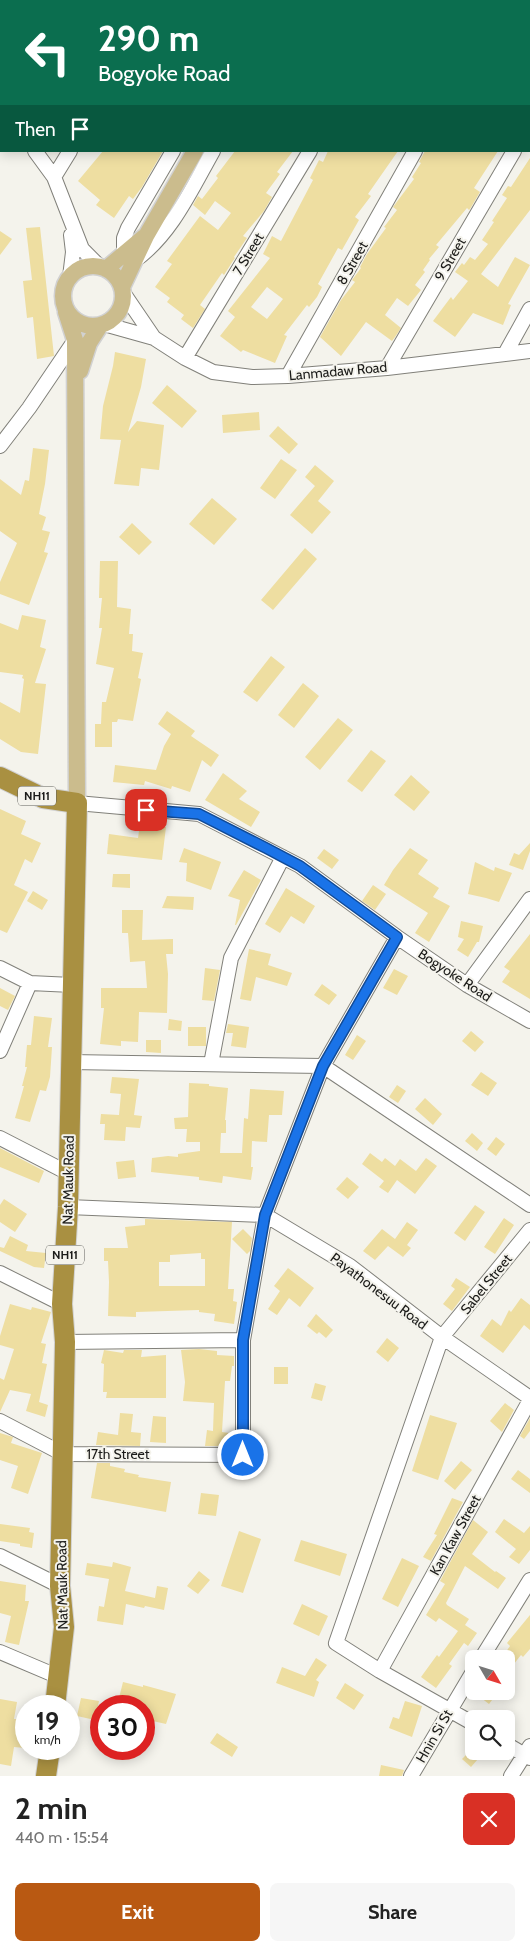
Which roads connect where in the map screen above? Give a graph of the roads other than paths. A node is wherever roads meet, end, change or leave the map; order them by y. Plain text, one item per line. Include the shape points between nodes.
1 (36, 152) edge
2 (69, 152) edge
3 (173, 152) edge
4 (195, 152) edge
5 (212, 152) edge
6 (309, 152) edge
7 (414, 152) edge
8 (513, 152) edge
9 (54, 177) junction
10 (68, 217) junction
11 (129, 257) junction
12 (103, 268) junction
13 (70, 277) junction
14 (122, 289) junction
15 (530, 309) edge
16 (66, 312) junction
17 (102, 325) junction
18 (154, 338) junction
19 (75, 340) junction
20 (530, 351) edge
21 (505, 354) junction
22 (185, 358) junction
23 (387, 368) junction
24 (288, 376) junction
25 (74, 390) junction
26 (0, 446) edge
27 (0, 777) edge
28 (77, 803) junction
29 (283, 857) junction
30 (530, 899) edge
31 (397, 937) junction
32 (0, 968) edge
33 (30, 983) junction
34 (72, 984) junction
35 (467, 985) junction
36 (530, 1021) edge
37 (0, 1051) edge
38 (70, 1062) junction
39 (211, 1064) junction
40 (323, 1066) junction
41 (0, 1138) edge
42 (68, 1173) junction
43 (530, 1205) edge
44 (68, 1207) junction
45 (265, 1215) junction
46 (530, 1230) edge
47 (0, 1273) edge
48 (62, 1304) junction
49 (442, 1338) junction
50 (243, 1340) junction
51 (65, 1342) junction
52 (530, 1399) edge
53 (0, 1421) edge
54 (64, 1454) junction
55 (0, 1556) edge
56 (530, 1580) edge
57 (60, 1586) junction
58 (487, 1650) edge
59 (0, 1652) edge
60 (380, 1671) junction
61 (59, 1677) junction
62 (465, 1684) edge
63 (57, 1695) edge
64 (449, 1709) junction
65 (465, 1719) edge
66 (515, 1748) edge
67 (528, 1753) edge
68 (48, 1760) edge
69 (46, 1776) edge
70 (411, 1776) edge
71 (510, 1776) edge

1 - 9 street
2 - 9 street
3 - 11 street via 128,228 124,238
4 - 11 main road via 146,236
5 - 11 street via 157,242
6 - 22 street, 7 Street
7 - 24 street, 8 Street
8 - 23 street, 9 Street
9 - 10 street
10 - 12 street via 82,249
10 - 13 street via 74,252
11 - 12 main road
11 - 14 main road
12 - 13 main road via 83,268
12 - 14 main road via 115,276
13 - 16 main road via 62,294
14 - 17 main road via 122,305 115,316
14 - 18 street, Lanmadaw Road
15 - 21 street
16 - 17 main road via 87,326
16 - 19 main road
17 - 18 street, Lanmadaw Road
17 - 25 main road via 89,343
18 - 22 street, Lanmadaw Road
19 - 25 main road
19 - 26 street
20 - 21 street, Lanmadaw Road
21 - 23 street, Lanmadaw Road
22 - 24 street, Lanmadaw Road via 213,372 252,377
23 - 24 street, Lanmadaw Road
25 - 28 main road
27 - 28 highway, Bogyoke Road / NH11 via 42,798
28 - 29 street, Bogyoke Road via 199,814
28 - 34 highway, Nat Mauk Road / NH11
29 - 31 street, Bogyoke Road
29 - 39 street via 231,958
30 - 35 street
31 - 35 street, Bogyoke Road
31 - 40 street
32 - 33 street
33 - 34 street
33 - 37 street
34 - 38 highway, Nat Mauk Road / NH11
35 - 36 street, Bogyoke Road
38 - 39 street
38 - 42 highway, Nat Mauk Road / NH11
39 - 40 street
40 - 43 street
40 - 45 street
41 - 42 street
42 - 44 highway, Nat Mauk Road / NH11
44 - 45 street, Payathonesuu Road
44 - 48 highway, Nat Mauk Road / NH11
45 - 49 street, Payathonesuu Road via 350,1266
45 - 50 street
46 - 49 street, Sabel Street
47 - 48 street
48 - 51 highway, Nat Mauk Road / NH11
49 - 52 street, Payathonesuu Road
49 - 60 street via 336,1643
50 - 51 street
50 - 54 street, 17th Street via 243,1455
51 - 54 highway, Nat Mauk Road / NH11
52 - 60 street, Kan Kaw Street
53 - 54 street, 17th Street
54 - 57 highway, Nat Mauk Road / NH11
55 - 57 street
56 - 58 street
57 - 61 highway, Nat Mauk Road / NH11 via 64,1627
59 - 61 street
60 - 64 street
61 - 63 highway, Nat Mauk Road / NH11
62 - 64 street, Hnin Si St
64 - 65 street
64 - 70 street, Hnin Si St
66 - 67 street
67 - 71 street
68 - 69 highway

